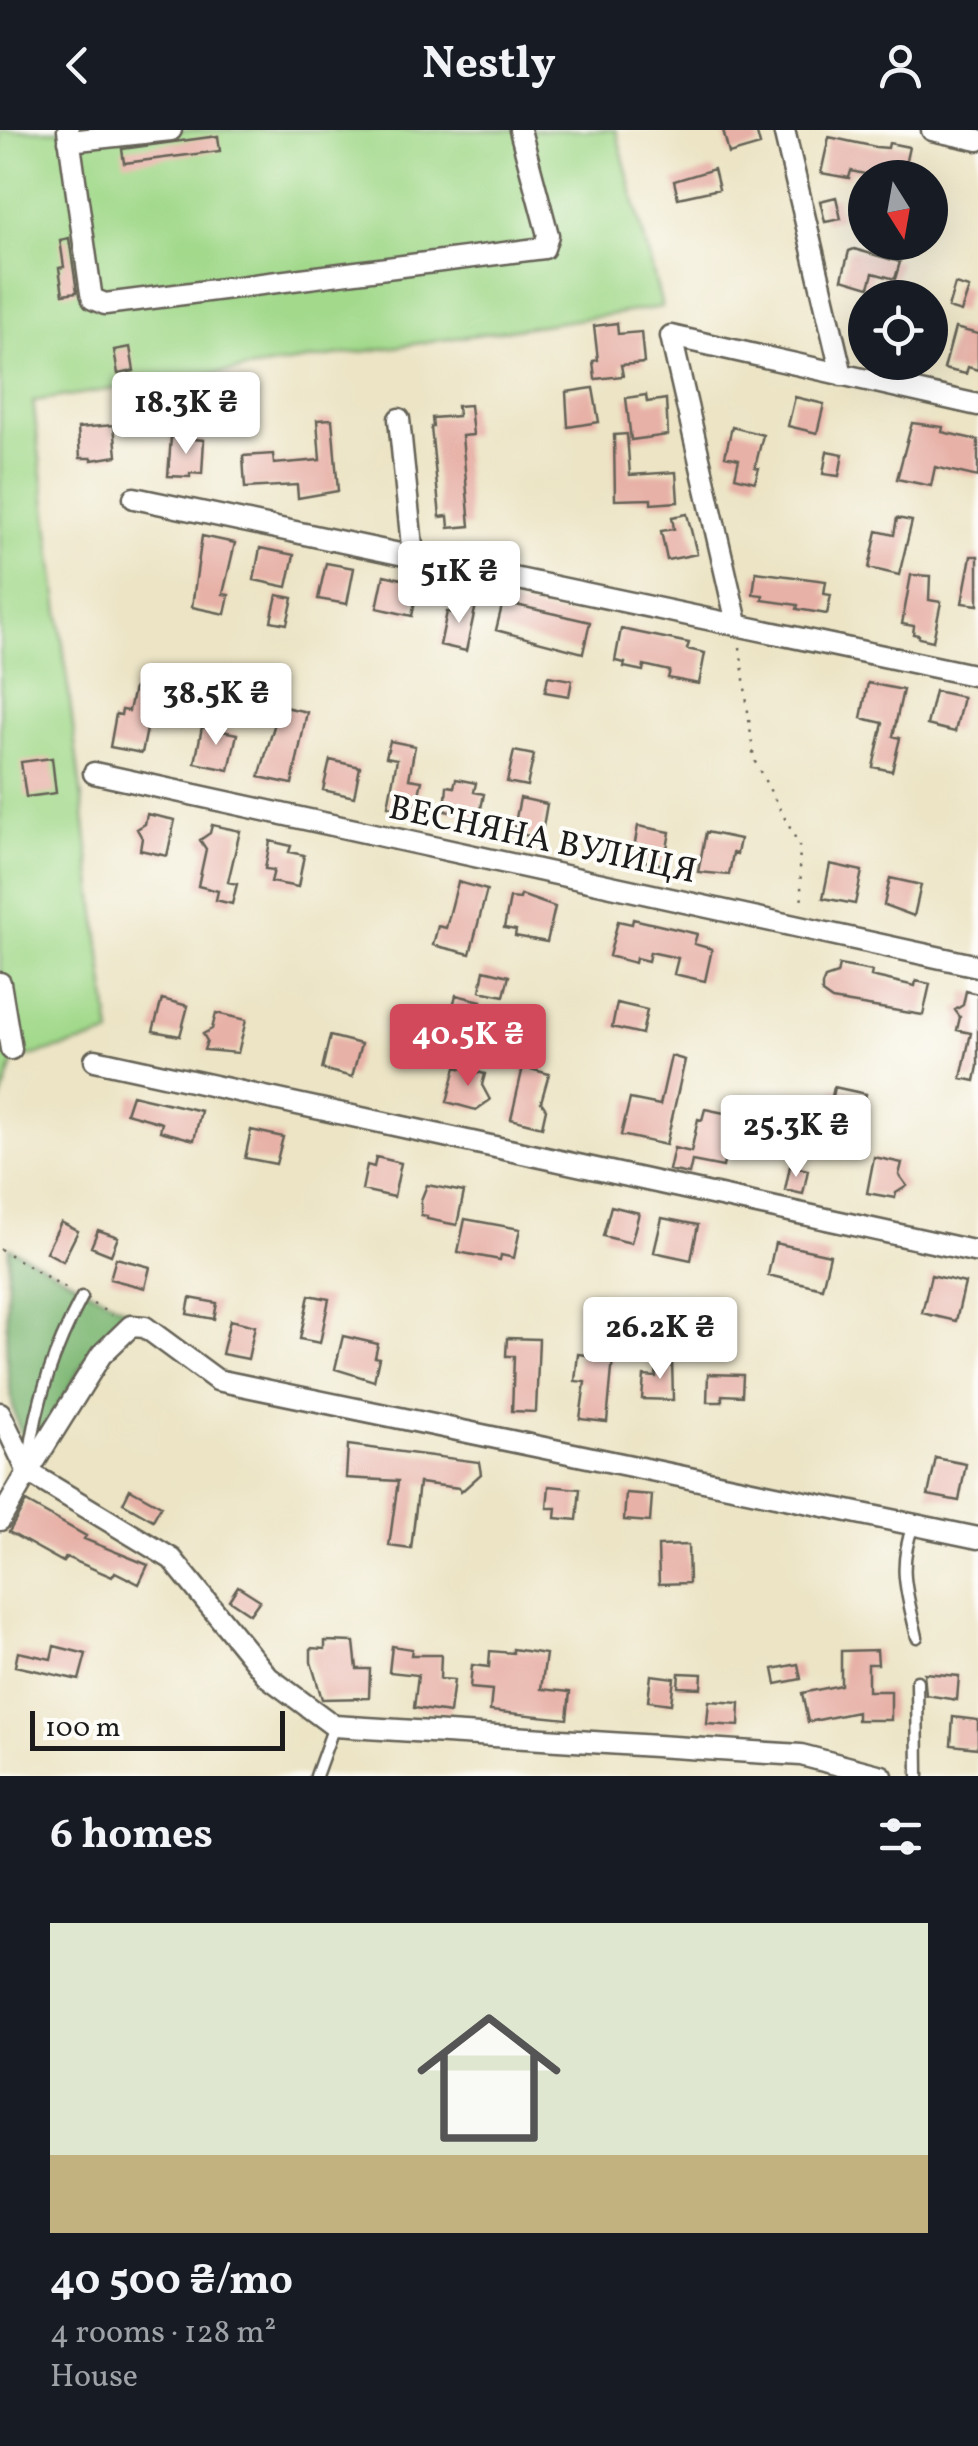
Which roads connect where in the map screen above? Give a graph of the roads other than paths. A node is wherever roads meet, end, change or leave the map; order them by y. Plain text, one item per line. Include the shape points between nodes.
1 (171, 130) edge
2 (520, 130) edge
3 (784, 130) edge
4 (932, 130) edge
5 (68, 136) edge
6 (978, 140) edge
7 (842, 375) junction
8 (978, 405) edge
9 (398, 419) dead end
10 (134, 498) dead end
11 (413, 556) junction
12 (738, 623) junction
13 (978, 676) edge
14 (94, 773) dead end
15 (978, 966) edge
16 (0, 983) edge
17 (11, 1050) dead end
18 (95, 1060) dead end
19 (978, 1252) edge
20 (82, 1298) road end
21 (0, 1413) edge
22 (16, 1480) edge
23 (0, 1520) edge
24 (913, 1525) junction
25 (978, 1538) edge
26 (916, 1637) dead end
27 (917, 1681) dead end
28 (334, 1726) junction
29 (316, 1776) edge
30 (882, 1776) edge
31 (918, 1776) edge

1 - 5 street
2 - 5 street via 548,235 544,248 105,304 91,293
3 - 7 street
4 - 6 street
7 - 8 street
7 - 12 street via 672,336
9 - 11 street
10 - 11 street
11 - 12 street
12 - 13 street
14 - 15 street, ВЕСНЯНА ВУЛИЦЯ
16 - 17 street
18 - 19 street
20 - 22 lane via 44,1381
21 - 22 street
22 - 23 street
22 - 24 street via 101,1355 131,1326 145,1327 216,1380
22 - 28 street via 172,1560 268,1677
24 - 25 street
24 - 26 lane via 903,1576
27 - 31 lane
28 - 29 lane
28 - 30 street via 802,1755

